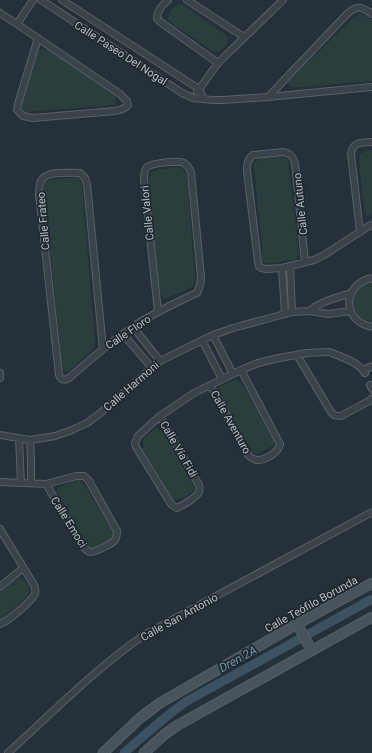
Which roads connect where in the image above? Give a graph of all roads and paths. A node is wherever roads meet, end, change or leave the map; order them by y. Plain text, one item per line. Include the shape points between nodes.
1 (33, 0) edge
2 (41, 0) edge
3 (62, 0) edge
4 (168, 0) edge
5 (187, 0) edge
6 (282, 0) edge
7 (0, 14) edge
8 (372, 14) edge
9 (17, 24) junction
10 (244, 37) junction
11 (38, 38) junction
12 (218, 63) junction
13 (372, 87) edge
14 (199, 89) junction
15 (268, 97) junction
16 (193, 98) junction
17 (204, 99) junction
18 (372, 142) edge
19 (372, 224) edge
20 (360, 232) junction
21 (305, 262) junction
22 (290, 266) junction
23 (282, 268) junction
24 (372, 278) edge
25 (197, 293) joint
26 (351, 293) junction
27 (309, 311) junction
28 (351, 311) junction
29 (158, 312) junction
30 (292, 312) junction
31 (285, 314) junction
32 (133, 327) junction
33 (372, 327) edge
34 (123, 334) junction
35 (213, 335) junction
36 (202, 340) junction
37 (103, 349) junction
38 (297, 355) junction
39 (160, 361) junction
40 (372, 366) edge
41 (152, 368) junction
42 (241, 370) junction
43 (0, 373) edge
44 (232, 374) junction
45 (0, 378) edge
46 (222, 379) junction
47 (65, 380) joint
48 (210, 385) junction
49 (372, 398) edge
50 (160, 416) junction
51 (0, 435) edge
52 (19, 439) junction
53 (136, 439) joint
54 (30, 440) junction
55 (0, 482) edge
56 (20, 483) junction
57 (30, 483) junction
58 (46, 484) junction
59 (372, 512) edge
60 (0, 529) edge
61 (23, 568) junction
62 (372, 583) edge
63 (0, 587) edge
64 (372, 617) edge
65 (0, 624) edge
66 (298, 627) junction
67 (310, 647) junction
68 (8, 753) edge
69 (103, 753) edge
70 (144, 753) edge

1 - 9 street
2 - 16 street, Calle Paseo Del Nogal
3 - 14 street, Calle Paseo Del Nogal
4 - 12 street via 157,14 159,21
5 - 10 street
6 - 10 street
7 - 9 street
8 - 15 street via 361,7 352,9
9 - 11 street
10 - 12 street
11 - 11 street via 18,104 17,110 22,116 33,118 126,108 128,105 120,94
12 - 14 street
13 - 15 street, Calle Paseo Del Nogal
14 - 16 street
14 - 17 street
15 - 17 street, Calle Paseo Del Nogal
16 - 17 street, Calle Paseo Del Nogal
18 - 20 street via 356,144 351,154
19 - 20 street
20 - 21 street via 319,258
21 - 22 street
21 - 23 street, Calle Autuno via 295,162 291,155 283,152 253,155 248,160 247,171 259,266 266,270
22 - 23 street
22 - 30 street
23 - 31 street
24 - 26 street via 364,279
25 - 29 street, Calle Floro
25 - 29 street, Calle Valori via 201,277 191,172 189,167 179,161 151,165 147,168 144,179
26 - 27 street, Calle Harmoni via 323,302
26 - 28 street
27 - 28 street, Calle Harmoni via 328,314
27 - 30 street, Calle Harmoni
28 - 33 street via 359,322
29 - 32 street, Calle Floro
30 - 31 street, Calle Harmoni
31 - 35 street, Calle Harmoni
32 - 34 street, Calle Floro
32 - 39 street
34 - 37 street, Calle Floro
34 - 41 street
35 - 36 street, Calle Harmoni
35 - 44 street
36 - 39 street, Calle Harmoni
36 - 46 street
37 - 47 street, Calle Floro
37 - 47 street, Calle Frateo via 87,184 80,173 48,175 41,181 39,194 59,375
38 - 40 street, Calle Aventuro via 331,353 353,362 364,371
38 - 42 street, Calle Aventuro via 258,362
38 - 49 street via 334,415 341,416
39 - 41 street, Calle Harmoni
41 - 54 street, Calle Harmoni via 87,423 55,436
42 - 44 street, Calle Aventuro
42 - 48 street, Calle Aventuro via 280,444 277,451 261,460 248,455
43 - 45 street
44 - 46 street, Calle Aventuro
46 - 48 street, Calle Aventuro
48 - 50 street, Calle Aventuro
50 - 53 street, Calle Aventuro
50 - 53 street, Calle Vía Fidi via 199,485 197,496 177,508 171,504 136,447
51 - 52 street, Calle Harmoni
52 - 54 street, Calle Harmoni
52 - 56 street
54 - 57 street
55 - 56 street
56 - 57 street
57 - 58 street
58 - 58 street, Calle Emoci via 83,547 93,552 113,542 117,531 84,476
59 - 68 street, Calle San Antonio via 144,635 101,668
60 - 61 street
61 - 63 street
61 - 65 street via 36,592 32,599
62 - 66 main road, Calle Teófilo Borunda
64 - 67 main road
66 - 67 main road
66 - 69 main road, Calle Teófilo Borunda via 160,703
67 - 70 main road via 178,725

